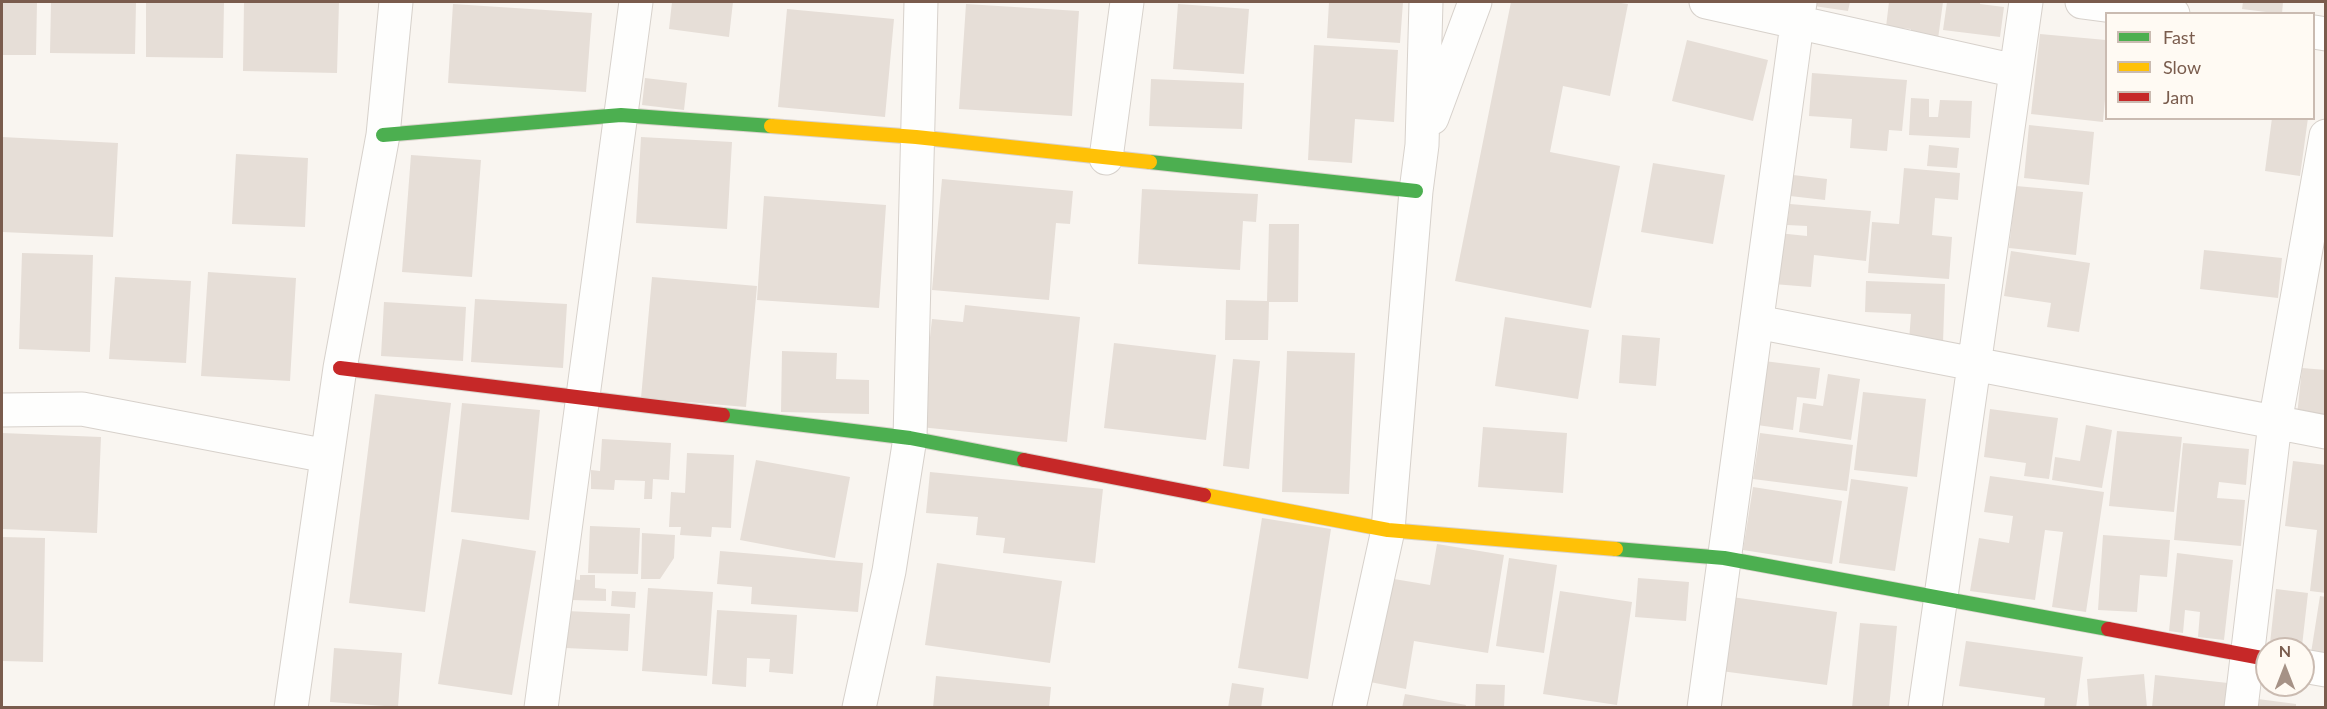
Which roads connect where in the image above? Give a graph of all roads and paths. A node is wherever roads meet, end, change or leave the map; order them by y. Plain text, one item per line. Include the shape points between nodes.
1 (396, 2) edge
2 (636, 2) edge
3 (921, 2) edge
4 (1127, 2) edge
5 (1426, 2) edge
6 (1475, 2) edge
7 (1706, 2) edge
8 (2026, 2) edge
9 (2082, 2) edge
10 (1799, 12) edge
11 (2158, 12) edge
12 (2016, 71) junction
13 (621, 115) junction
14 (383, 135) junction
15 (2325, 136) edge
16 (916, 137) junction
17 (1422, 145) junction
18 (1106, 158) junction
19 (1416, 191) junction
20 (1757, 322) junction
21 (1974, 363) junction
22 (340, 368) junction
23 (582, 397) junction
24 (2, 410) edge
25 (2276, 423) junction
26 (2325, 432) edge
27 (910, 438) junction
28 (327, 456) junction
29 (1388, 530) junction
30 (1724, 558) junction
31 (1941, 599) junction
32 (2260, 637) edge
33 (2255, 656) edge
34 (2255, 666) edge
35 (291, 708) edge
36 (541, 708) edge
37 (859, 708) edge
38 (1349, 708) edge
39 (1704, 708) edge
40 (1924, 708) edge
41 (2241, 708) edge

1 - 14 street
2 - 13 street
3 - 16 street
4 - 18 street
5 - 17 street
6 - 17 street
7 - 10 street
8 - 12 street
9 - 11 street
10 - 12 street
10 - 20 street
12 - 21 street
13 - 14 street
13 - 16 street
13 - 23 street
14 - 22 street
15 - 25 street
16 - 18 street
16 - 27 street
17 - 19 street
18 - 19 street
19 - 29 street
20 - 21 street
20 - 30 street
21 - 25 street
21 - 31 street
22 - 23 street
22 - 28 street
23 - 27 street
23 - 36 street
24 - 28 street via 82,409
25 - 26 street
25 - 32 street
27 - 29 street
27 - 37 street via 889,571
28 - 35 street
29 - 30 street
29 - 38 street
30 - 31 street
30 - 39 street
31 - 33 street
31 - 40 street
34 - 41 street

